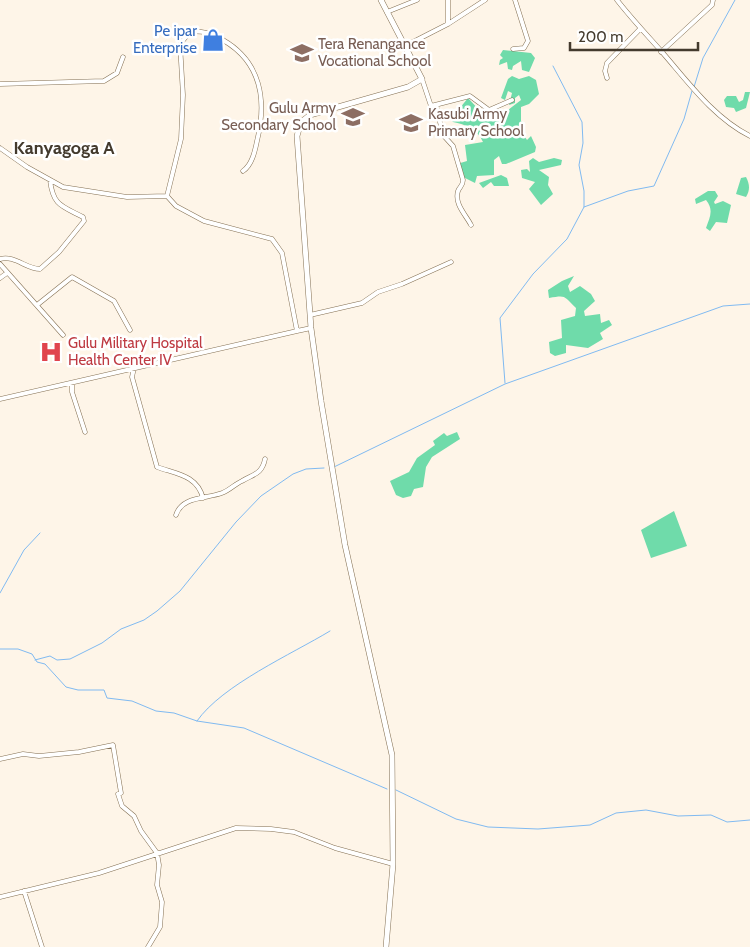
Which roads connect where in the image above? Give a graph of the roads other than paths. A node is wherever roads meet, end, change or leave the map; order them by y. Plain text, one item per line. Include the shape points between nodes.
1 (381, 0) edge
2 (417, 0) edge
3 (448, 0) edge
4 (485, 0) edge
5 (515, 0) edge
6 (617, 0) edge
7 (713, 0) edge
8 (387, 12) junction
9 (448, 24) junction
10 (640, 29) junction
11 (405, 46) junction
12 (513, 48) dead end
13 (662, 52) junction
14 (123, 57) dead end
15 (608, 78) dead end
16 (422, 79) junction
17 (0, 84) edge
18 (512, 100) dead end
19 (436, 105) junction
20 (750, 136) edge
21 (0, 148) edge
22 (243, 171) dead end
23 (50, 180) junction
24 (167, 196) junction
25 (471, 225) dead end
26 (0, 259) edge
27 (450, 262) dead end
28 (0, 264) edge
29 (7, 273) junction
30 (0, 278) edge
31 (37, 305) junction
32 (310, 315) junction
33 (311, 328) junction
34 (130, 330) dead end
35 (297, 331) junction
36 (63, 335) dead end
37 (134, 368) junction
38 (72, 382) junction
39 (0, 399) edge
40 (85, 432) dead end
41 (265, 459) dead end
42 (203, 498) junction
43 (176, 515) dead end
44 (0, 759) edge
45 (157, 853) junction
46 (393, 864) junction
47 (24, 891) junction
48 (0, 897) edge
49 (42, 947) edge
50 (148, 947) edge
51 (386, 947) edge

1 - 8 street
2 - 8 street
3 - 9 street
4 - 9 street
5 - 12 street via 528,41 524,48
6 - 10 street
7 - 13 street via 712,5
8 - 11 street
9 - 11 street
10 - 13 street
10 - 15 street via 607,63 605,71
11 - 16 street
13 - 20 street via 725,120
14 - 17 street via 117,73 104,81
16 - 19 street via 431,106
16 - 32 street via 408,87 310,115 301,122 298,136
18 - 19 street via 490,110 470,96
19 - 25 street via 443,135 453,146 463,180 458,202
21 - 23 street
22 - 24 street via 254,154 259,135 262,110 260,83 248,61 229,44 207,32 190,32 180,44 182,139
23 - 24 street via 63,187 89,192 135,198
23 - 26 street via 53,199 83,217 84,222 40,269 10,258
24 - 35 street via 176,206 204,221 274,240 282,253
27 - 32 street via 378,292 362,303
28 - 29 street
29 - 30 street
29 - 31 street
31 - 34 street via 72,277 114,301
31 - 36 street
32 - 33 street
33 - 35 street
33 - 46 street via 343,537 392,755
35 - 37 street
37 - 38 street
37 - 42 street via 132,377 157,467 178,472 192,480
38 - 39 street
38 - 40 street via 72,392
41 - 42 street via 260,473 222,493
42 - 43 street via 187,501
44 - 45 street via 22,754 39,756 79,752 113,745 120,803 134,816
45 - 46 street via 227,829 271,828 304,835 335,848
45 - 47 street via 99,873
45 - 50 street via 156,885 162,903 160,927
46 - 51 street
47 - 48 street
47 - 49 street

